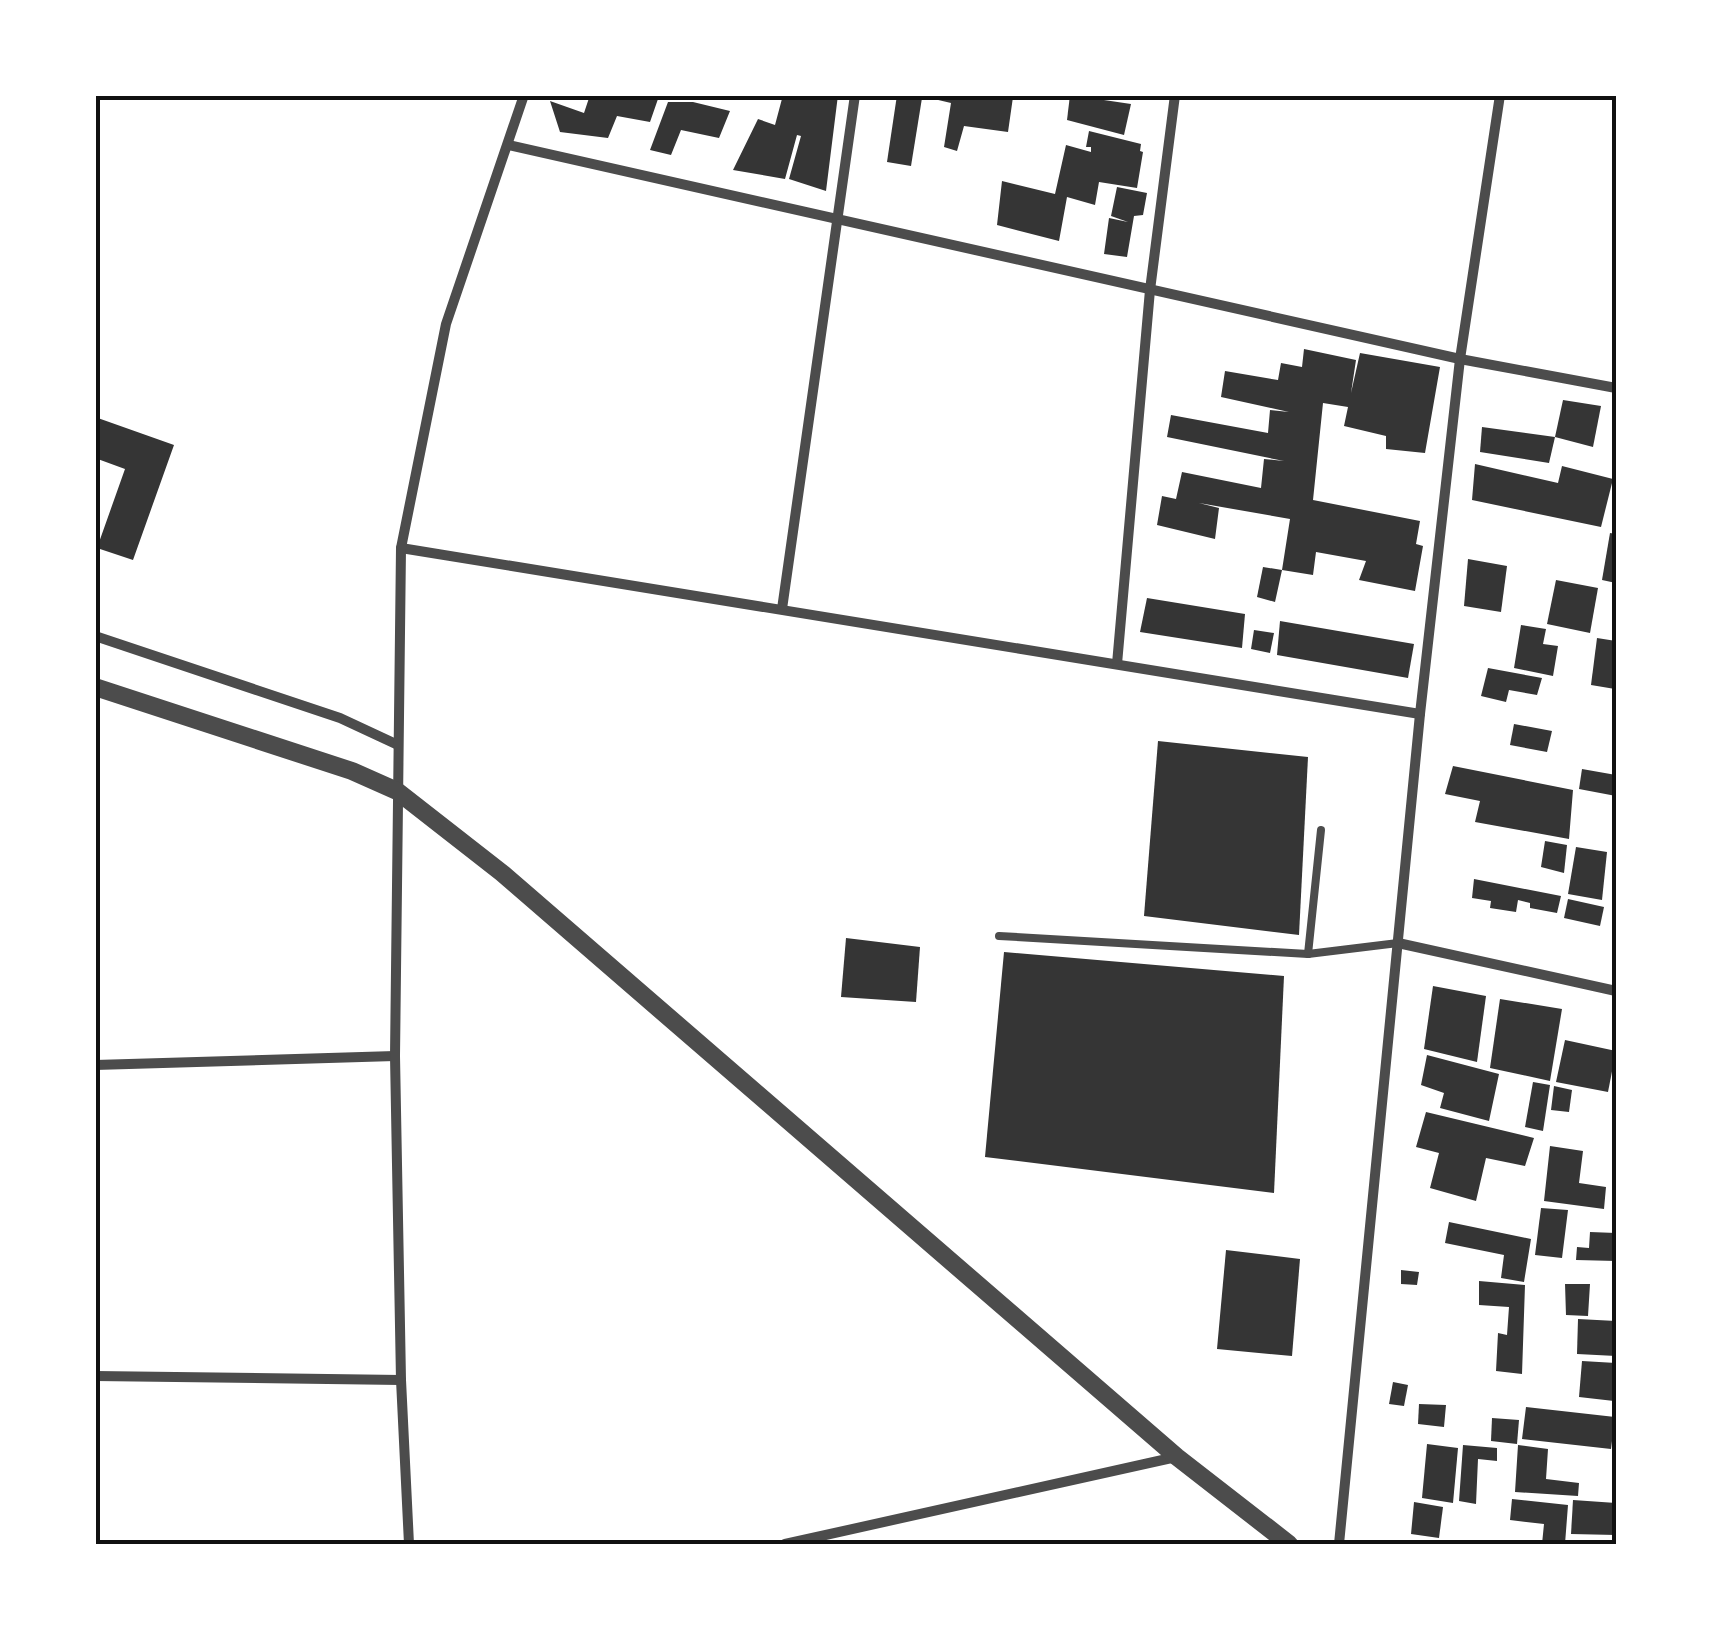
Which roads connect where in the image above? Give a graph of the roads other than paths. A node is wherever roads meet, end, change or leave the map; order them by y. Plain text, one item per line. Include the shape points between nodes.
1 (524, 95) edge
2 (856, 95) edge
3 (1175, 95) edge
4 (1500, 95) edge
5 (508, 145) junction
6 (839, 219) junction
7 (1150, 290) junction
8 (1460, 360) junction
9 (1616, 388) edge
10 (401, 548) junction
11 (782, 609) junction
12 (95, 636) edge
13 (1117, 664) junction
14 (95, 688) edge
15 (1420, 714) junction
16 (398, 745) junction
17 (397, 791) junction
18 (1321, 830) dead end
19 (999, 936) dead end
20 (1398, 943) junction
21 (1308, 954) junction
22 (1616, 991) edge
23 (395, 1056) junction
24 (95, 1065) edge
25 (95, 1376) edge
26 (401, 1380) junction
27 (1177, 1456) junction
28 (409, 1544) edge
29 (784, 1544) edge
30 (1289, 1544) edge
31 (1339, 1544) edge

1 - 5 street
2 - 6 street
3 - 7 street
4 - 8 street
5 - 6 street
5 - 10 street via 446,324
6 - 7 street
6 - 11 street
7 - 8 street
7 - 13 street
8 - 9 street
8 - 15 street
10 - 11 street
10 - 16 street
11 - 13 street
12 - 16 street via 340,718
13 - 15 street
14 - 17 street
15 - 20 street
16 - 17 street
17 - 23 street
17 - 27 street via 502,873
18 - 21 lane
19 - 21 lane
20 - 21 lane
20 - 22 street
20 - 31 street
23 - 24 street
23 - 26 street
25 - 26 street
26 - 28 street
27 - 29 street
27 - 30 street

